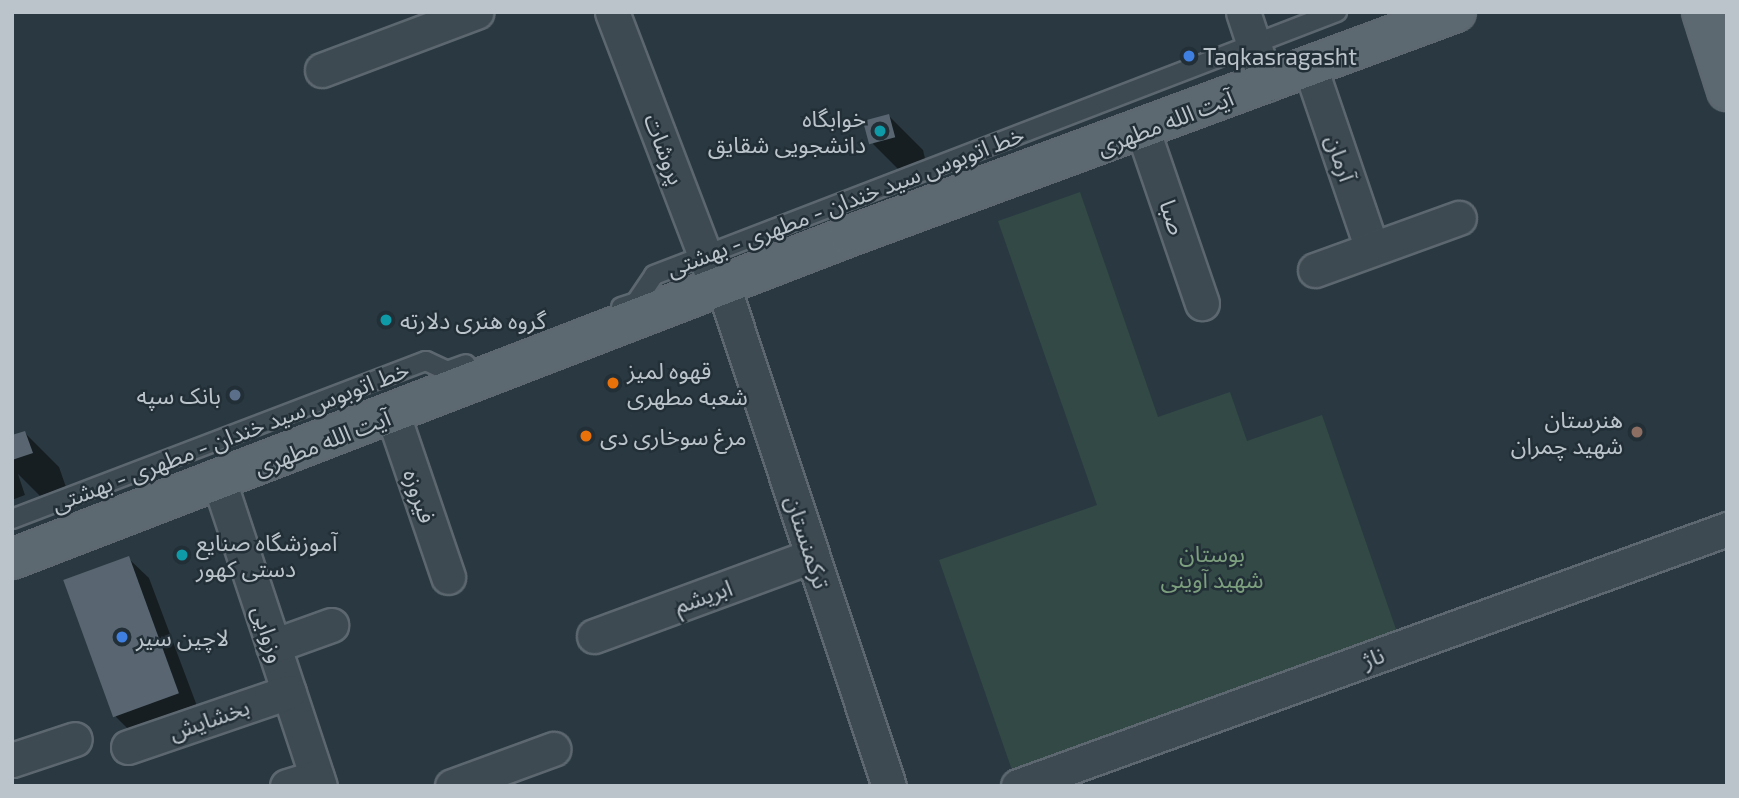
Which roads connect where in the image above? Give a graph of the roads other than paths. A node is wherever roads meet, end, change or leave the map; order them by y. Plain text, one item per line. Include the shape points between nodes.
1 (476, 12) edge
2 (612, 12) edge
3 (1243, 12) edge
4 (1337, 12) edge
5 (1456, 12) edge
6 (1702, 12) edge
7 (1254, 44) junction
8 (1310, 67) junction
9 (321, 71) dead end
10 (1267, 84) junction
11 (1727, 91) edge
12 (1143, 131) junction
13 (1459, 218) dead end
14 (1372, 249) junction
15 (1315, 270) dead end
16 (716, 280) junction
17 (1202, 303) dead end
18 (393, 415) junction
19 (219, 481) junction
20 (12, 519) edge
21 (1727, 529) edge
22 (812, 556) junction
23 (12, 559) edge
24 (448, 577) dead end
25 (331, 625) dead end
26 (594, 636) dead end
27 (273, 646) junction
28 (289, 692) junction
29 (75, 739) dead end
30 (128, 747) dead end
31 (553, 749) dead end
32 (12, 760) edge
33 (308, 783) edge
34 (452, 786) edge
35 (889, 786) edge
36 (1018, 786) edge

1 - 9 street
2 - 16 street, پروشات
3 - 7 street
4 - 7 lane, خط اتوبوس سید خندان - مطهری - بهشتی
5 - 8 main road, آیت الله مطهری
6 - 11 main road
7 - 10 street
7 - 16 lane, خط اتوبوس سید خندان - مطهری - بهشتی
8 - 10 main road, آیت الله مطهری
8 - 14 street, آرمان
10 - 12 main road, آیت الله مطهری
12 - 16 main road, آیت الله مطهری via 873,232 855,249
12 - 17 street, صبا
13 - 14 street
14 - 15 street
16 - 18 main road, آیت الله مطهری via 661,323 632,325
16 - 20 lane, خط اتوبوس سید خندان - مطهری - بهشتی via 654,275 636,302 447,371 426,361
16 - 22 street, ترکمنستان
18 - 19 main road, آیت الله مطهری
18 - 24 street, فیروزه
19 - 23 main road, آیت الله مطهری
19 - 27 street, وزوایی
21 - 36 street, ناژ
22 - 26 street, ابریشم
22 - 35 street, ترکمنستان
25 - 27 street
27 - 28 street, وزوایی
28 - 30 street, بخشایش
28 - 33 street, وزوایی
29 - 32 street
31 - 34 street

